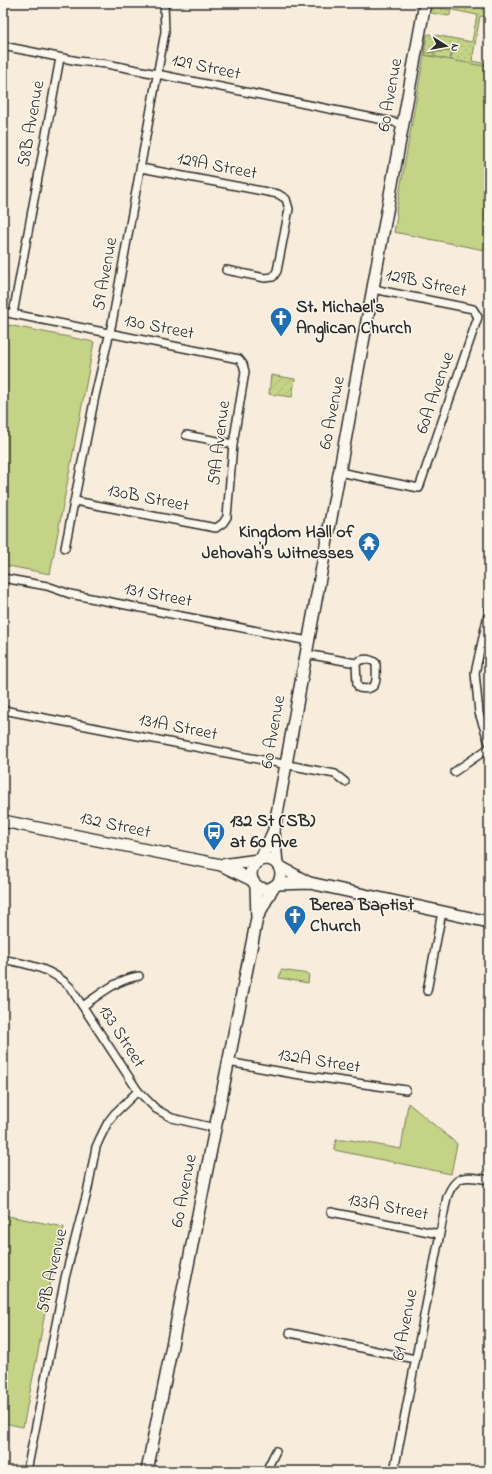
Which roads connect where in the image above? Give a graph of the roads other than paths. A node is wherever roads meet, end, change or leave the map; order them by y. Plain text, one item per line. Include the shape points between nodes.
1 (164, 3) edge
2 (425, 3) edge
3 (3, 46) edge
4 (60, 58) junction
5 (157, 74) junction
6 (403, 124) junction
7 (141, 168) junction
8 (226, 270) dead end
9 (373, 289) junction
10 (474, 309) joint
11 (3, 312) edge
12 (13, 314) junction
13 (110, 333) junction
14 (239, 359) joint
15 (186, 434) dead end
16 (233, 444) junction
17 (339, 472) junction
18 (75, 500) junction
19 (216, 528) joint
20 (65, 548) dead end
21 (3, 578) edge
22 (489, 610) edge
23 (308, 641) junction
24 (306, 654) junction
25 (356, 663) dead end
26 (3, 710) edge
27 (489, 743) edge
28 (489, 748) edge
29 (286, 764) junction
30 (454, 772) dead end
31 (345, 782) dead end
32 (3, 821) edge
33 (274, 830) junction
34 (260, 860) junction
35 (221, 865) junction
36 (278, 865) junction
37 (254, 883) junction
38 (310, 883) junction
39 (275, 885) junction
40 (442, 912) junction
41 (257, 918) junction
42 (489, 922) edge
43 (3, 960) edge
44 (138, 976) dead end
45 (427, 990) dead end
46 (83, 1006) junction
47 (228, 1062) junction
48 (406, 1090) dead end
49 (138, 1091) junction
50 (215, 1128) junction
51 (489, 1180) edge
52 (331, 1212) dead end
53 (439, 1234) junction
54 (290, 1332) dead end
55 (415, 1359) junction
56 (276, 1451) dead end
57 (27, 1471) edge
58 (147, 1471) edge
59 (266, 1471) edge
60 (394, 1471) edge

1 - 5 street, 59 Avenue via 165,32
2 - 6 street, 60 Avenue
3 - 4 street, 129 Street
4 - 5 street, 129 Street
4 - 12 street, 58B Avenue
5 - 6 street, 129 Street
5 - 7 street, 59 Avenue
6 - 9 street, 60 Avenue
7 - 8 street, 129A Street via 278,194 286,199 289,209 277,271 273,277 265,278
7 - 13 street, 59 Avenue
9 - 10 street, 129B Street
9 - 17 street, 60 Avenue
10 - 17 street, 60A Avenue via 478,317 419,488
11 - 12 street, 130 Street
12 - 13 street, 130 Street
13 - 14 street, 130 Street
13 - 18 street, 59 Avenue
14 - 16 street, 59A Avenue via 245,372
15 - 16 street
16 - 19 street, 59A Avenue via 227,517
17 - 23 street, 60 Avenue
18 - 19 street, 130B Street
18 - 20 street, 59 Avenue
21 - 23 street, 131 Street via 47,586 70,594
22 - 27 street via 476,673 479,713
23 - 24 street, 60 Avenue
24 - 25 street
24 - 29 street, 60 Avenue
26 - 29 street, 131A Street
28 - 30 street
29 - 31 street, 131A Street via 335,774
29 - 33 street, 60 Avenue
32 - 35 street, 132 Street
33 - 34 street, 60 Avenue
33 - 36 street, 60 Avenue
34 - 35 street, 132 Street
34 - 36 street via 270,859
34 - 37 street via 252,867
35 - 37 street, 132 Street
36 - 38 street
36 - 39 street via 281,875
37 - 39 street via 265,889
37 - 41 street, 60 Avenue
38 - 39 street
38 - 40 street
39 - 41 street, 60 Avenue
40 - 42 street
40 - 45 street
41 - 47 street, 60 Avenue
43 - 46 street, 133 Street via 53,973 70,987
44 - 46 street via 127,978
46 - 49 street, 133 Street
47 - 48 street, 132A Street
47 - 50 street, 60 Avenue
49 - 50 street, 133 Street via 164,1114
49 - 57 street, 59B Avenue via 108,1122 96,1147 65,1278
50 - 58 street, 60 Avenue
51 - 53 street, 61 Avenue via 462,1178 451,1186
52 - 53 street, 133A Street
53 - 55 street, 61 Avenue
54 - 55 street
55 - 60 street, 61 Avenue
56 - 59 street

